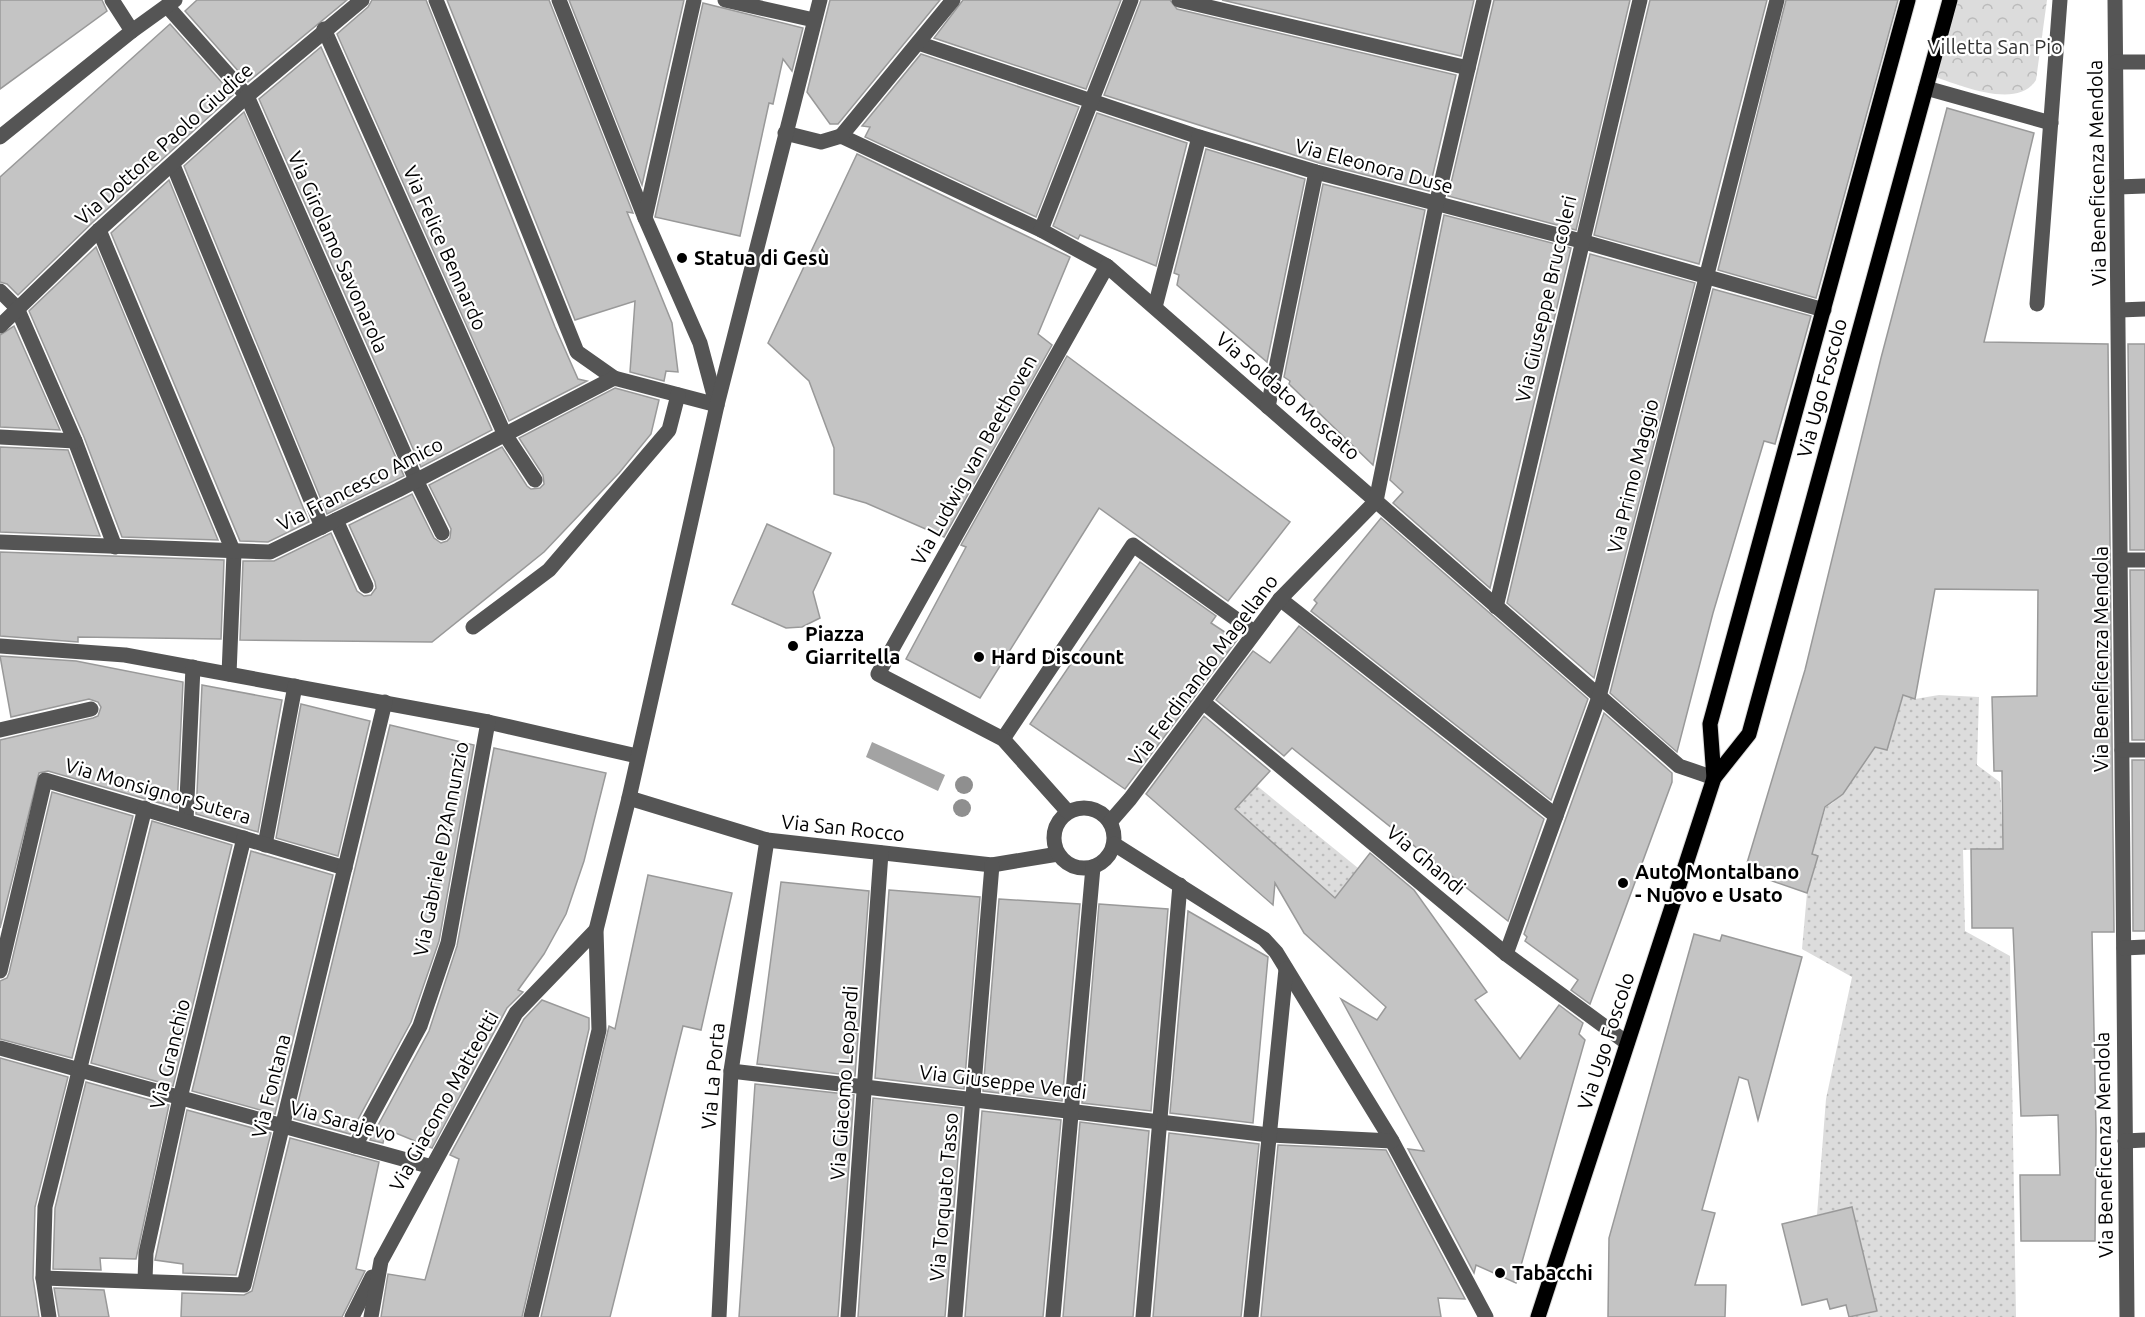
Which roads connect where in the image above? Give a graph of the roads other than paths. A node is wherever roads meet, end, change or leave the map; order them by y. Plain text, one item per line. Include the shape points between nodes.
1 (112, 0) edge
2 (362, 0) edge
3 (436, 0) edge
4 (559, 0) edge
5 (694, 0) edge
6 (725, 0) edge
7 (820, 0) edge
8 (953, 0) edge
9 (1131, 0) edge
10 (1179, 0) edge
11 (1484, 0) edge
12 (1640, 0) edge
13 (1777, 0) edge
14 (1908, 0) edge
15 (1950, 0) edge
16 (2060, 0) edge
17 (2115, 0) edge
18 (171, 3) edge
19 (814, 20) junction
20 (324, 28) junction
21 (132, 31) junction
22 (918, 43) junction
23 (2116, 62) junction
24 (2145, 62) edge
25 (1468, 68) junction
26 (1926, 88) junction
27 (247, 96) junction
28 (1091, 102) junction
29 (2051, 123) junction
30 (785, 133) junction
31 (841, 136) junction
32 (0, 137) edge
33 (1199, 137) junction
34 (173, 165) junction
35 (1316, 172) junction
36 (2145, 186) edge
37 (2118, 187) junction
38 (1436, 205) junction
39 (645, 218) junction
40 (99, 230) junction
41 (1041, 230) junction
42 (1581, 241) junction
43 (1107, 266) junction
44 (1705, 278) junction
45 (0, 291) edge
46 (2037, 304) dead end
47 (1155, 307) junction
48 (17, 308) junction
49 (2145, 309) edge
50 (1824, 310) junction
51 (2120, 310) junction
52 (0, 326) edge
53 (614, 378) junction
54 (678, 394) junction
55 (717, 405) junction
56 (1268, 407) junction
57 (504, 433) junction
58 (0, 437) edge
59 (75, 441) junction
60 (416, 480) junction
61 (535, 480) dead end
62 (1376, 501) junction
63 (336, 520) junction
64 (322, 527) junction
65 (442, 533) dead end
66 (0, 542) edge
67 (115, 547) junction
68 (234, 553) junction
69 (2121, 560) junction
70 (2145, 560) edge
71 (366, 585) dead end
72 (1280, 599) junction
73 (1496, 607) junction
74 (473, 627) dead end
75 (1254, 632) junction
76 (0, 646) edge
77 (193, 667) junction
78 (229, 674) junction
79 (295, 686) junction
80 (1599, 697) junction
81 (385, 702) junction
82 (1203, 702) junction
83 (91, 710) dead end
84 (488, 722) junction
85 (0, 727) edge
86 (1003, 740) junction
87 (2122, 750) junction
88 (2145, 750) edge
89 (637, 756) junction
90 (1714, 778) junction
91 (629, 798) junction
92 (145, 808) junction
93 (1068, 812) junction
94 (1556, 816) junction
95 (186, 821) junction
96 (1110, 822) junction
97 (244, 838) junction
98 (767, 840) junction
99 (1114, 844) junction
100 (265, 845) junction
101 (881, 852) junction
102 (1058, 854) junction
103 (992, 865) junction
104 (1093, 867) junction
105 (345, 868) junction
106 (1180, 885) junction
107 (596, 930) junction
108 (2145, 947) edge
109 (2124, 948) junction
110 (1506, 954) junction
111 (1287, 969) junction
112 (0, 971) edge
113 (1627, 1043) junction
114 (0, 1048) edge
115 (78, 1070) junction
116 (731, 1071) junction
117 (865, 1087) junction
118 (180, 1098) junction
119 (973, 1100) junction
120 (1071, 1111) junction
121 (1161, 1121) junction
122 (283, 1126) junction
123 (1269, 1135) junction
124 (2145, 1140) edge
125 (1392, 1141) junction
126 (2125, 1141) junction
127 (355, 1146) junction
128 (432, 1167) junction
129 (381, 1261) junction
130 (43, 1278) junction
131 (145, 1280) junction
132 (49, 1317) edge
133 (352, 1317) edge
134 (371, 1317) edge
135 (531, 1317) edge
136 (719, 1317) edge
137 (848, 1317) edge
138 (955, 1317) edge
139 (1053, 1317) edge
140 (1143, 1317) edge
141 (1251, 1317) edge
142 (1486, 1317) edge
143 (1538, 1317) edge
144 (2127, 1317) edge

1 - 21 street
2 - 20 street, Via Dottore Paolo Giudice
3 - 53 street via 577,352
4 - 39 street
5 - 39 street
6 - 19 street
7 - 19 street
8 - 22 street
9 - 28 street
10 - 25 street
11 - 25 street
12 - 42 street, Via Giuseppe Bruccoleri
13 - 44 street, Via Primo Maggio
14 - 50 main road, Via Ugo Foscolo
15 - 26 main road, Via Ugo Foscolo
16 - 29 street
17 - 23 street, Via Beneficenza Mendola
18 - 21 street
18 - 27 street, Via Girolamo Savonarola
19 - 30 street
20 - 27 street, Via Dottore Paolo Giudice
20 - 57 street, Via Felice Bennardo
21 - 32 street
22 - 28 street, Via Eleonora Duse
22 - 31 street
23 - 24 street
23 - 37 street, Via Beneficenza Mendola
25 - 38 street
26 - 29 street
26 - 90 main road, Via Ugo Foscolo via 1749,734
27 - 34 street, Via Dottore Paolo Giudice
27 - 60 street, Via Girolamo Savonarola
28 - 33 street, Via Eleonora Duse
28 - 41 street
29 - 46 street
30 - 31 street via 821,142
30 - 55 street
31 - 41 street, Via Soldato Moscato
33 - 35 street, Via Eleonora Duse
33 - 47 street
34 - 40 street, Via Dottore Paolo Giudice
34 - 64 street
35 - 38 street, Via Eleonora Duse
35 - 56 street
36 - 37 street
37 - 51 street, Via Beneficenza Mendola
38 - 42 street, Via Eleonora Duse
38 - 62 street
39 - 55 street via 700,344
40 - 48 street, Via Dottore Paolo Giudice
40 - 68 street
41 - 43 street, Via Soldato Moscato
42 - 44 street, Via Eleonora Duse
42 - 73 street, Via Giuseppe Bruccoleri
43 - 47 street, Via Soldato Moscato
43 - 86 street, Via Ludwig van Beethoven via 878,674
44 - 50 street, Via Eleonora Duse
44 - 80 street, Via Primo Maggio
45 - 48 street
47 - 56 street, Via Soldato Moscato
48 - 52 street, Via Dottore Paolo Giudice
48 - 59 street
49 - 51 street
50 - 90 main road, Via Ugo Foscolo via 1710,724
51 - 69 street, Via Beneficenza Mendola
53 - 54 street
53 - 57 street, Via Francesco Amico
54 - 55 street
54 - 74 street via 669,430 549,570
55 - 89 street
56 - 62 street, Via Soldato Moscato
57 - 60 street, Via Francesco Amico
57 - 61 street, Via Felice Bennardo
58 - 59 street
59 - 67 street
60 - 63 street, Via Francesco Amico
60 - 65 street, Via Girolamo Savonarola
62 - 72 street, Via Ferdinando Magellano
62 - 73 street, Via Soldato Moscato
63 - 64 street, Via Francesco Amico
63 - 71 street
64 - 68 street, Via Francesco Amico via 270,552
66 - 67 street, Via Francesco Amico
67 - 68 street, Via Francesco Amico
68 - 78 street
69 - 70 street
69 - 87 street, Via Beneficenza Mendola
72 - 75 street, Via Ferdinando Magellano
72 - 94 street
73 - 80 street, Via Soldato Moscato
75 - 82 street, Via Ferdinando Magellano
75 - 86 street via 1133,545
76 - 77 street via 125,654
77 - 78 street
77 - 95 street
78 - 79 street
79 - 81 street
79 - 100 street
80 - 90 street, Via Soldato Moscato via 1679,766
80 - 94 street, Via Primo Maggio
81 - 84 street
81 - 105 street, Via Fontana
82 - 96 street, Via Ferdinando Magellano
82 - 110 street, Via Ghandi
83 - 85 street
84 - 89 street
84 - 127 street, Via Gabriele D?Annunzio via 448,943 420,1026
86 - 93 street
87 - 88 street
87 - 109 street, Via Beneficenza Mendola
89 - 91 street
90 - 113 main road, Via Ugo Foscolo
91 - 98 street, Via San Rocco
91 - 107 street
92 - 95 street, Via Monsignor Sutera
92 - 112 street, Via Monsignor Sutera via 45,780
92 - 115 street
93 - 96 street via 1083,808 1098,811
93 - 102 street via 1057,823 1053,838
94 - 110 street, Via Primo Maggio
95 - 97 street, Via Monsignor Sutera
96 - 99 street
97 - 100 street, Via Monsignor Sutera
97 - 118 street, Via Granchio
98 - 101 street, Via San Rocco
98 - 116 street, Via La Porta
99 - 104 street via 1102,862
99 - 106 street
100 - 105 street, Via Monsignor Sutera
101 - 103 street, Via San Rocco
101 - 117 street, Via Giacomo Leopardi
102 - 103 street, Via San Rocco
102 - 104 street via 1079,868
103 - 119 street, Via Torquato Tasso
104 - 120 street
105 - 122 street, Via Fontana
106 - 111 street via 1264,939
106 - 121 street
107 - 128 street, Via Giacomo Matteotti via 516,1013
107 - 135 street via 599,1030
108 - 109 street
109 - 126 street, Via Beneficenza Mendola
110 - 113 street, Via Ghandi
111 - 123 street
111 - 125 street
113 - 143 main road, Via Ugo Foscolo
114 - 115 street, Via Sarajevo
115 - 118 street, Via Sarajevo
115 - 130 street via 45,1207
116 - 117 street, Via Giuseppe Verdi
116 - 136 street, Via La Porta
117 - 119 street, Via Giuseppe Verdi
117 - 137 street, Via Giacomo Leopardi
118 - 122 street, Via Sarajevo
118 - 131 street, Via Granchio via 146,1253
119 - 120 street, Via Giuseppe Verdi
119 - 138 street, Via Torquato Tasso
120 - 121 street, Via Giuseppe Verdi
120 - 139 street
121 - 123 street, Via Giuseppe Verdi
121 - 140 street
122 - 127 street, Via Sarajevo
122 - 131 street, Via Fontana via 244,1285
123 - 125 street, Via Giuseppe Verdi
123 - 141 street
124 - 126 street
125 - 142 street
126 - 144 street, Via Beneficenza Mendola
127 - 128 street, Via Sarajevo
128 - 129 street, Via Giacomo Matteotti
129 - 133 street
129 - 134 street, Via Giacomo Matteotti
130 - 131 street, Via Fontana
130 - 132 street

